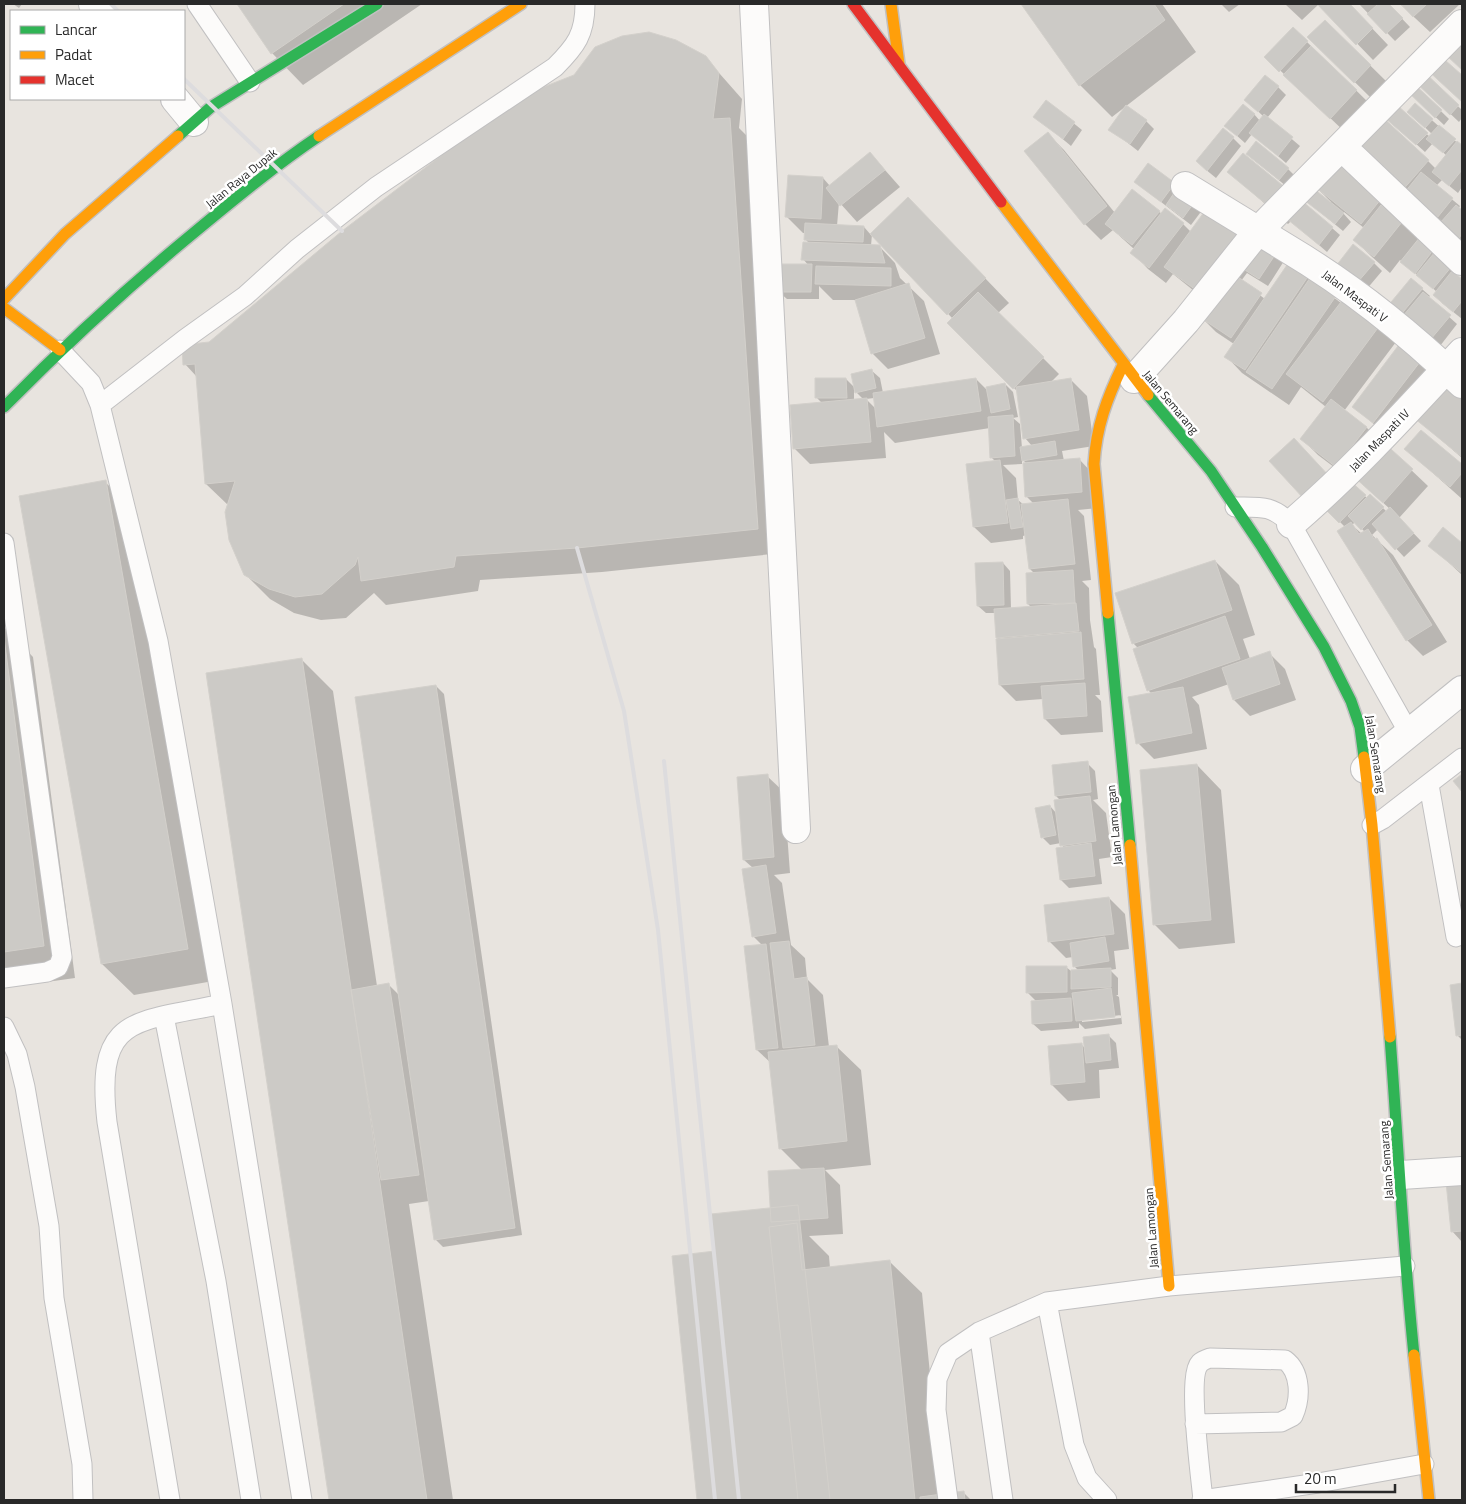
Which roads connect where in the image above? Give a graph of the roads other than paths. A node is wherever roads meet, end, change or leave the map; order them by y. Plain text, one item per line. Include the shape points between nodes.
1 (197, 4) edge
2 (378, 4) edge
3 (521, 4) edge
4 (585, 4) edge
5 (754, 4) edge
6 (853, 4) edge
7 (891, 4) edge
8 (1462, 24) edge
9 (899, 66) junction
10 (250, 82) junction
11 (176, 100) edge
12 (194, 122) junction
13 (1342, 147) junction
14 (1185, 186) dead end
15 (1257, 232) junction
16 (1462, 261) edge
17 (4, 300) edge
18 (4, 308) edge
19 (60, 350) junction
20 (1457, 368) edge
21 (1128, 372) junction
22 (100, 405) junction
23 (4, 407) edge
24 (1235, 507) junction
25 (1292, 524) junction
26 (4, 548) edge
27 (1462, 690) edge
28 (1409, 733) junction
29 (1462, 758) edge
30 (1365, 769) junction
31 (1429, 785) junction
32 (1372, 825) junction
33 (796, 829) dead end
34 (1456, 937) dead end
35 (4, 978) edge
36 (222, 1004) junction
37 (164, 1016) junction
38 (4, 1027) edge
39 (1462, 1171) edge
40 (1401, 1175) junction
41 (1405, 1266) junction
42 (1169, 1286) junction
43 (1047, 1302) junction
44 (979, 1332) junction
45 (1195, 1424) junction
46 (1424, 1464) junction
47 (83, 1500) edge
48 (170, 1500) edge
49 (251, 1500) edge
50 (302, 1500) edge
51 (948, 1500) edge
52 (1003, 1500) edge
53 (1107, 1500) edge
54 (1203, 1500) edge
55 (1429, 1500) edge

1 - 10 lane
2 - 10 street
3 - 19 street, Jalan Raya Dupak via 274,166 132,284
4 - 22 lane via 585,22 579,40 555,67 376,187 304,243 245,296
5 - 33 street
6 - 9 street, Jalan Semarang
7 - 9 street, Jalan Semarang
8 - 13 street
9 - 21 street, Jalan Semarang
10 - 12 street
11 - 12 street
12 - 17 street via 64,234
13 - 15 street
13 - 16 street
14 - 15 street, Jalan Maspati V
15 - 20 street, Jalan Maspati V via 1289,249
15 - 21 street via 1186,321
18 - 19 street
19 - 22 lane via 91,383
19 - 23 street, Jalan Raya Dupak
20 - 25 street, Jalan Maspati IV
21 - 24 street, Jalan Semarang via 1211,471
21 - 42 street, Jalan Lamongan via 1100,414 1094,464
22 - 36 lane via 158,641
24 - 25 lane via 1265,507 1280,513
24 - 30 street, Jalan Semarang via 1341,676 1360,727
25 - 28 lane
26 - 35 lane via 62,957 58,967 46,972
27 - 28 street
28 - 30 street
29 - 31 lane
30 - 32 street, Jalan Semarang
31 - 32 lane
31 - 34 lane
32 - 40 street, Jalan Semarang
36 - 37 lane
36 - 50 lane
37 - 48 lane via 124,1030 109,1052 104,1078 107,1122
37 - 49 lane via 216,1281
38 - 47 lane via 17,1054 25,1087 47,1217 54,1298 82,1464
39 - 40 street
40 - 41 street, Jalan Semarang
41 - 42 lane
41 - 46 street, Jalan Semarang
42 - 43 lane
43 - 44 lane
43 - 53 lane via 1074,1445 1086,1478
44 - 51 lane via 948,1353 937,1379 936,1410
44 - 52 lane
45 - 45 lane via 1195,1375 1199,1363 1210,1358 1285,1360 1293,1366 1299,1404 1293,1416 1281,1422
45 - 54 lane
46 - 54 lane via 1318,1484
46 - 55 street, Jalan Semarang

